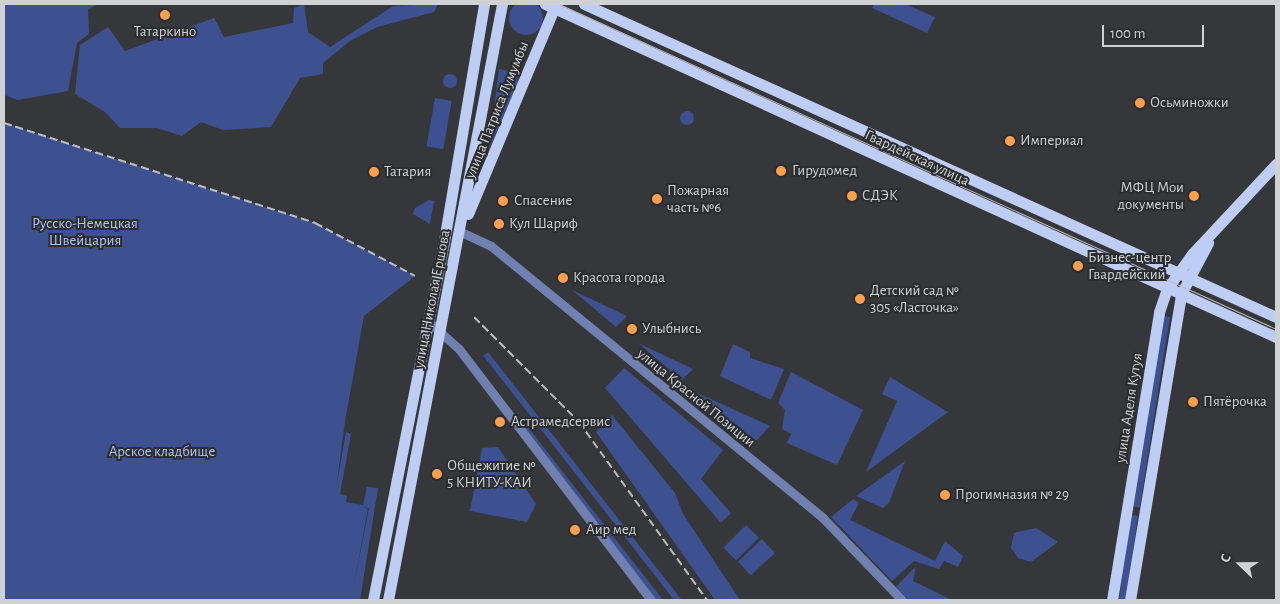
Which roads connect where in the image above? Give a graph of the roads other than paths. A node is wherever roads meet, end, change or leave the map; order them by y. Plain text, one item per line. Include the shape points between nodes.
1 (484, 4) edge
2 (502, 4) edge
3 (584, 4) edge
4 (552, 5) edge
5 (1276, 164) edge
6 (462, 229) junction
7 (1210, 237) junction
8 (1176, 272) junction
9 (1190, 277) junction
10 (1167, 289) junction
11 (1181, 294) junction
12 (1276, 317) edge
13 (429, 322) junction
14 (441, 331) junction
15 (1276, 337) edge
16 (1128, 510) junction
17 (1143, 512) junction
18 (373, 600) edge
19 (388, 600) edge
20 (651, 600) edge
21 (902, 600) edge
22 (1112, 600) edge
23 (1130, 600) edge

1 - 13 main road, улица Николая Ершова
2 - 6 main road, улица Николая Ершова
3 - 8 main road, Гвардейская улица
4 - 6 main road, улица Патриса Лумумбы
4 - 10 main road, Гвардейская улица
5 - 7 main road, улица Аделя Кутуя
6 - 14 main road, улица Николая Ершова
6 - 21 street, улица Красной Позиции via 491,246 823,518
7 - 8 main road, улица Аделя Кутуя
7 - 9 main road, улица Аделя Кутуя
8 - 9 main road, Гвардейская улица
8 - 10 main road, улица Аделя Кутуя
9 - 11 main road, улица Аделя Кутуя
9 - 12 main road, Гвардейская улица
10 - 11 main road, Гвардейская улица
10 - 16 main road, улица Аделя Кутуя via 1159,312
11 - 15 main road, Гвардейская улица
11 - 17 main road, улица Аделя Кутуя
13 - 14 street
13 - 18 main road, улица Николая Ершова
14 - 19 main road, улица Николая Ершова
14 - 20 street
16 - 17 main road
16 - 22 main road, улица Аделя Кутуя
17 - 23 main road, улица Аделя Кутуя

